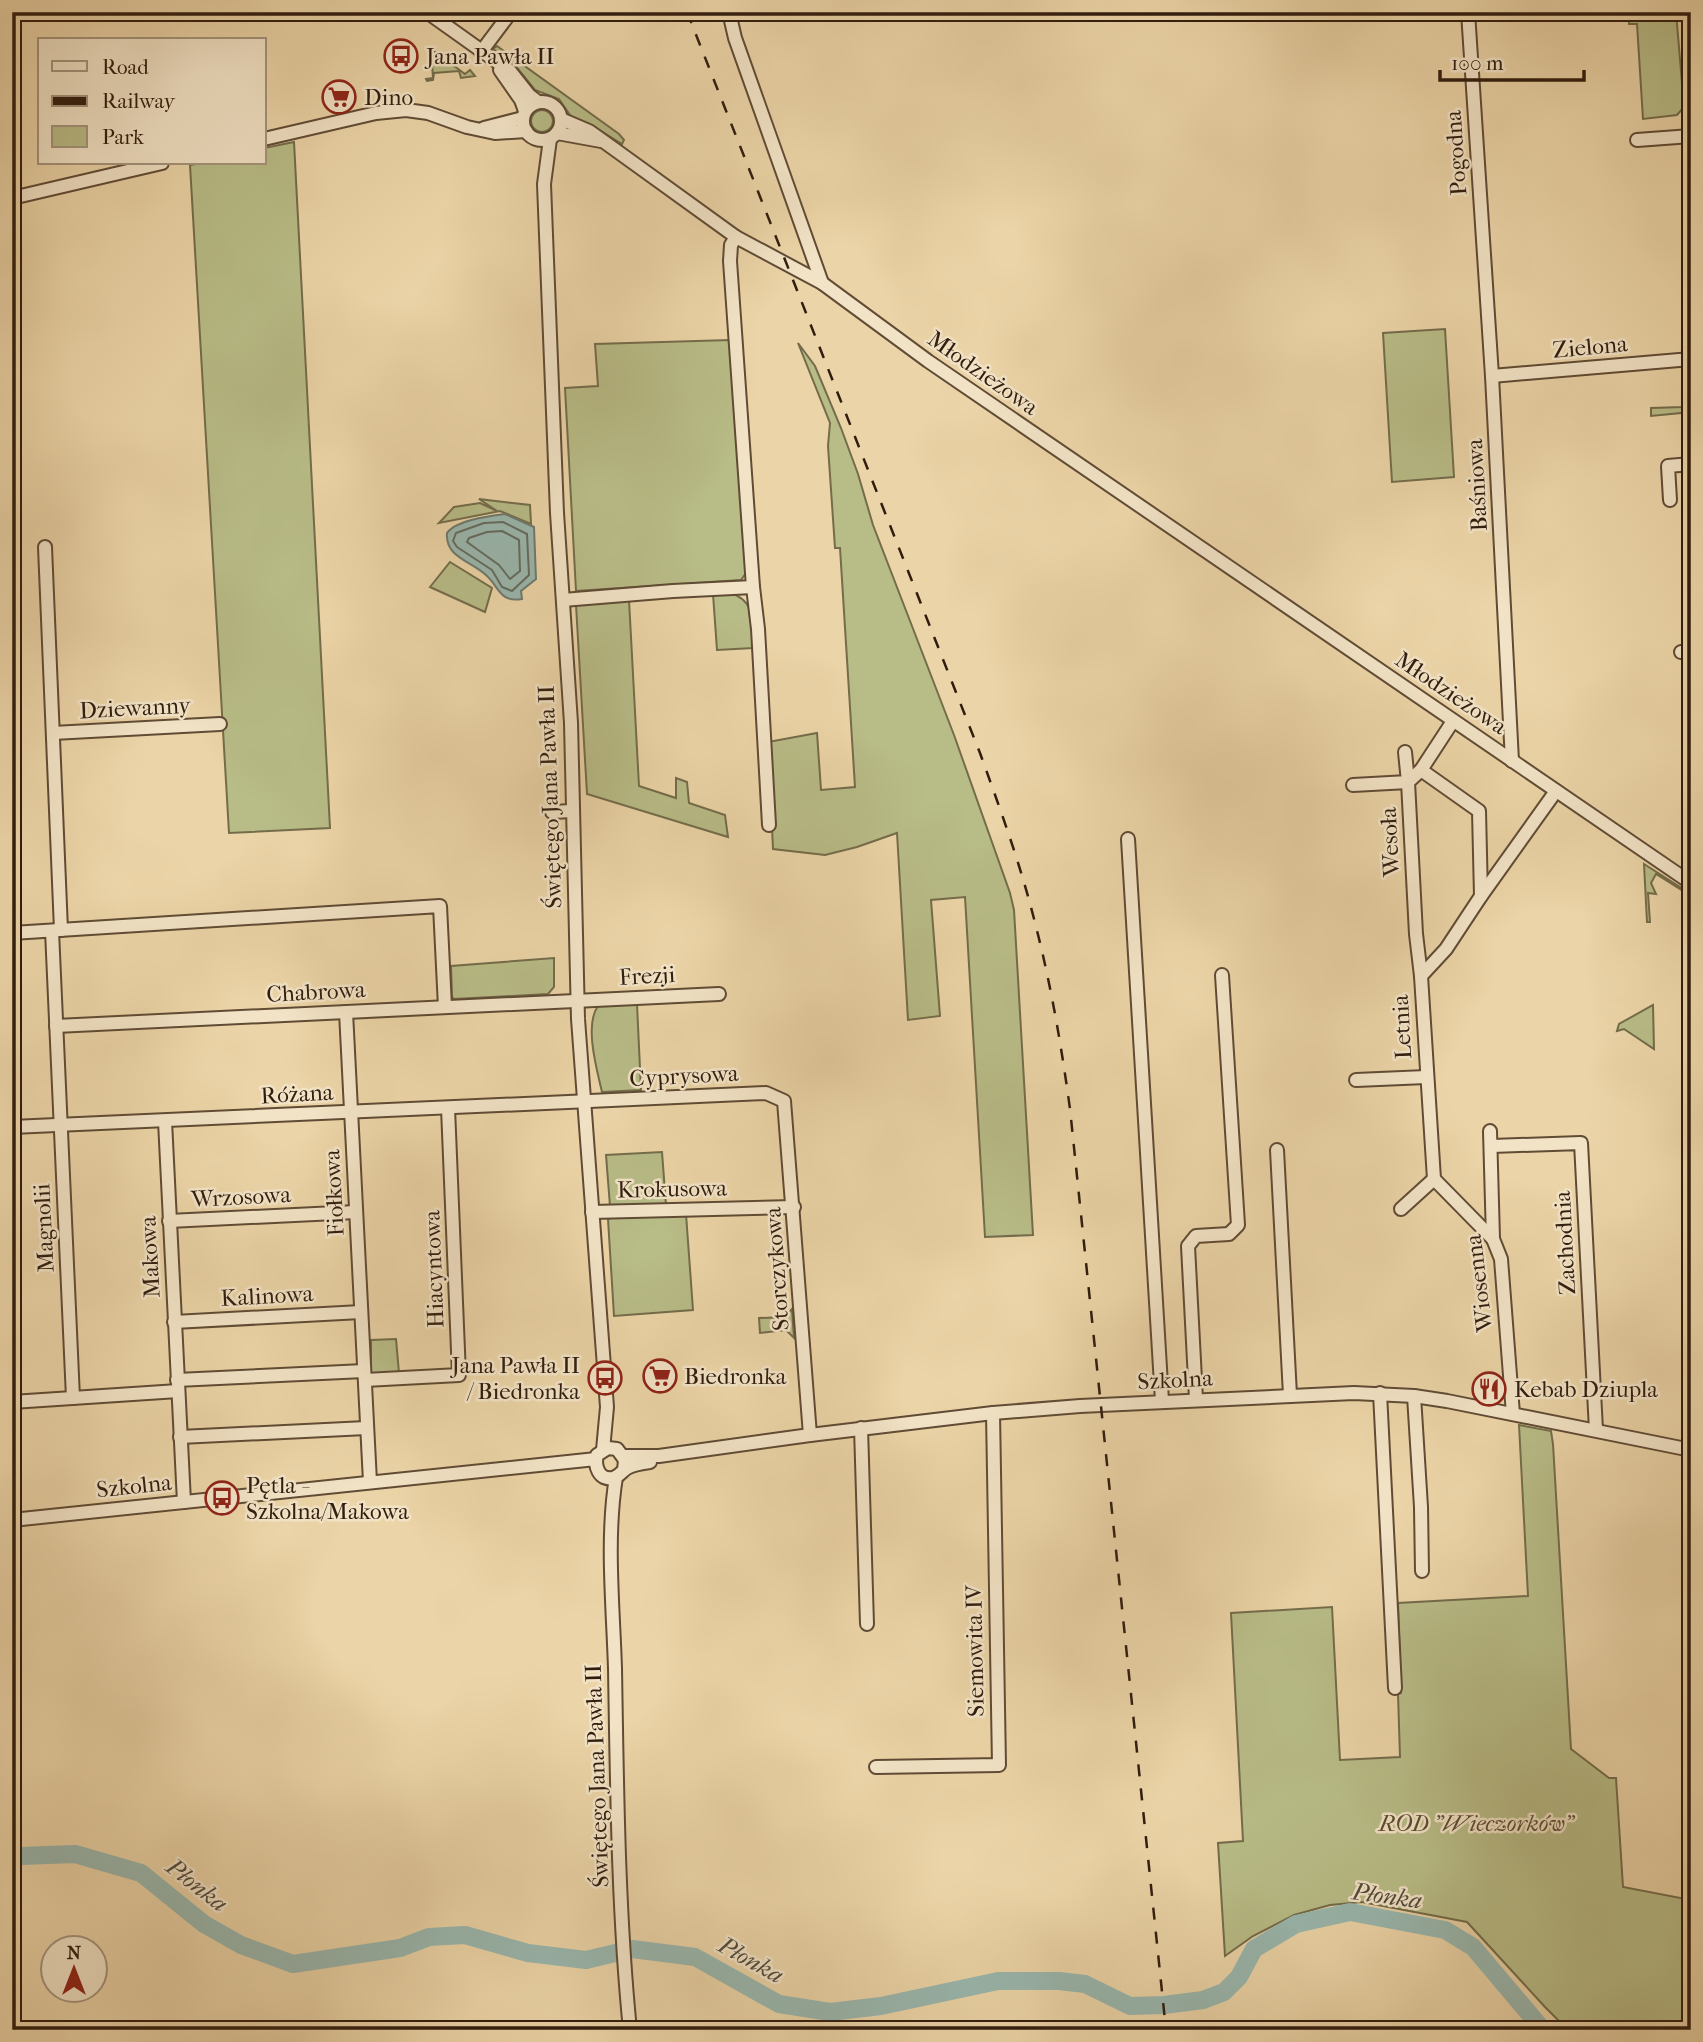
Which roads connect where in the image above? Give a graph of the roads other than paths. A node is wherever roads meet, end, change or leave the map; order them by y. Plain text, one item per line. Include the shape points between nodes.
1 (427, 12) edge
2 (511, 12) edge
3 (729, 12) edge
4 (1468, 12) edge
5 (481, 52) junction
6 (497, 64) junction
7 (538, 102) junction
8 (561, 119) junction
9 (527, 125) junction
10 (553, 136) junction
11 (1691, 136) edge
12 (266, 139) edge
13 (1637, 140) dead end
14 (601, 141) junction
15 (158, 164) edge
16 (544, 184) junction
17 (12, 198) edge
18 (1481, 208) joint
19 (736, 237) junction
20 (822, 283) junction
21 (1691, 359) edge
22 (1492, 376) junction
23 (1691, 464) edge
24 (1670, 500) dead end
25 (45, 547) dead end
26 (753, 587) junction
27 (563, 600) junction
28 (1453, 721) junction
29 (220, 724) dead end
30 (53, 733) junction
31 (1405, 752) dead end
32 (1512, 761) junction
33 (1421, 771) junction
34 (1408, 782) junction
35 (1353, 785) dead end
36 (1556, 791) junction
37 (572, 811) junction
38 (552, 812) dead end
39 (769, 825) dead end
40 (1128, 839) dead end
41 (1691, 883) edge
42 (1481, 896) junction
43 (56, 930) junction
44 (12, 933) edge
45 (1222, 975) dead end
46 (1421, 976) junction
47 (719, 994) dead end
48 (577, 1000) junction
49 (445, 1007) junction
50 (346, 1012) junction
51 (56, 1026) junction
52 (1426, 1077) junction
53 (1356, 1080) dead end
54 (583, 1101) junction
55 (784, 1101) joint
56 (449, 1108) junction
57 (351, 1112) junction
58 (165, 1121) junction
59 (60, 1125) junction
60 (12, 1127) edge
61 (1490, 1131) dead end
62 (1492, 1146) junction
63 (1278, 1150) dead end
64 (1434, 1179) junction
65 (794, 1207) junction
66 (1401, 1209) dead end
67 (356, 1212) junction
68 (592, 1212) junction
69 (169, 1221) junction
70 (1493, 1239) junction
71 (361, 1312) junction
72 (174, 1322) junction
73 (365, 1375) junction
74 (177, 1385) junction
75 (1380, 1394) junction
76 (1290, 1395) junction
77 (1414, 1396) junction
78 (73, 1398) junction
79 (1196, 1399) junction
80 (1162, 1401) junction
81 (12, 1402) edge
82 (607, 1407) junction
83 (993, 1413) junction
84 (1513, 1414) junction
85 (366, 1428) junction
86 (861, 1428) junction
87 (1596, 1430) junction
88 (810, 1434) junction
89 (180, 1437) junction
90 (1691, 1450) edge
91 (620, 1452) junction
92 (659, 1456) junction
93 (607, 1467) junction
94 (370, 1482) junction
95 (184, 1502) junction
96 (12, 1520) edge
97 (1422, 1571) dead end
98 (867, 1623) dead end
99 (1395, 1688) dead end
100 (876, 1767) dead end
101 (630, 2030) edge

1 - 5 street
2 - 5 street
3 - 20 street via 734,38
4 - 18 street, Pogodna
5 - 6 street
6 - 7 street, Młodzieżowa via 510,71
6 - 9 street, Świętego Jana Pawła II via 522,100
7 - 8 street, Młodzieżowa via 554,106
7 - 9 street
8 - 10 street, Świętego Jana Pawła II
8 - 14 street, Młodzieżowa
9 - 10 street
9 - 12 street via 495,133 428,113 397,110
9 - 16 street, Świętego Jana Pawła II
10 - 14 street
10 - 16 street, Świętego Jana Pawła II
11 - 13 street
14 - 19 street, Młodzieżowa
15 - 17 street
16 - 27 street, Świętego Jana Pawła II
18 - 22 street, Baśniowa
19 - 20 street, Młodzieżowa
19 - 26 street via 730,261
20 - 28 street, Młodzieżowa via 928,361
21 - 22 street, Zielona
22 - 32 street, Baśniowa
23 - 24 street via 1668,466
25 - 30 street, Magnolii
26 - 27 street
26 - 39 street
27 - 37 street, Świętego Jana Pawła II
28 - 32 street, Młodzieżowa
28 - 33 street, Wesoła
29 - 30 street, Dziewanny
30 - 43 street, Magnolii
31 - 34 street
32 - 36 street, Młodzieżowa
33 - 34 street, Wesoła
33 - 42 street via 1479,811
34 - 35 street
34 - 46 street, Wesoła
36 - 41 street, Młodzieżowa
36 - 42 street, Letnia
37 - 38 street
37 - 48 street, Świętego Jana Pawła II
40 - 80 street
42 - 46 street, Letnia via 1446,949
43 - 44 street
43 - 49 street via 440,906
43 - 51 street, Magnolii
45 - 79 street via 1238,1225 1228,1234 1196,1236 1188,1246
46 - 52 street, Letnia
47 - 48 street, Frezji
48 - 49 street, Chabrowa
48 - 54 street, Świętego Jana Pawła II
49 - 50 street, Chabrowa
50 - 51 street, Chabrowa
50 - 57 street, Fiołkowa
51 - 59 street, Magnolii
52 - 53 street
52 - 64 street, Letnia
54 - 55 street, Cyprysowa via 766,1093
54 - 56 street, Różana
54 - 68 street, Świętego Jana Pawła II
55 - 65 street, Storczykowa
56 - 57 street, Różana
56 - 73 street, Hiacyntowa via 459,1375
57 - 58 street, Różana
57 - 67 street, Fiołkowa
58 - 59 street, Różana
58 - 69 street, Makowa
59 - 60 street, Różana
59 - 78 street, Magnolii
61 - 62 street, Wiosenna
62 - 70 street, Wiosenna
62 - 87 street, Zachodnia via 1581,1143
63 - 76 street
64 - 66 street
64 - 70 street
65 - 68 street, Krokusowa
65 - 88 street, Storczykowa
67 - 69 street, Wrzosowa
67 - 71 street, Fiołkowa
68 - 82 street, Świętego Jana Pawła II
69 - 72 street, Makowa
70 - 84 street, Wiosenna via 1501,1259
71 - 72 street, Kalinowa
71 - 73 street, Fiołkowa
72 - 74 street, Makowa
73 - 74 street
73 - 85 street, Fiołkowa
74 - 78 street
74 - 89 street, Makowa
75 - 76 street, Szkolna
75 - 77 street, Szkolna
75 - 99 street
76 - 79 street, Szkolna
77 - 84 street, Szkolna
77 - 97 street
78 - 81 street
79 - 80 street, Szkolna
80 - 83 street, Szkolna
82 - 91 street, Świętego Jana Pawła II
82 - 93 street, Świętego Jana Pawła II
83 - 86 street, Szkolna
83 - 100 street, Siemowita IV via 999,1765
84 - 87 street, Szkolna
85 - 89 street
85 - 94 street, Fiołkowa
86 - 88 street, Szkolna
86 - 98 street
87 - 90 street, Szkolna
88 - 92 street, Szkolna
89 - 95 street, Makowa
91 - 92 street, Szkolna
91 - 93 street, Szkolna
91 - 93 street, Świętego Jana Pawła II
92 - 93 street, Szkolna
93 - 94 street, Szkolna via 553,1465
93 - 101 street, Świętego Jana Pawła II
94 - 95 street, Szkolna
95 - 96 street, Szkolna

